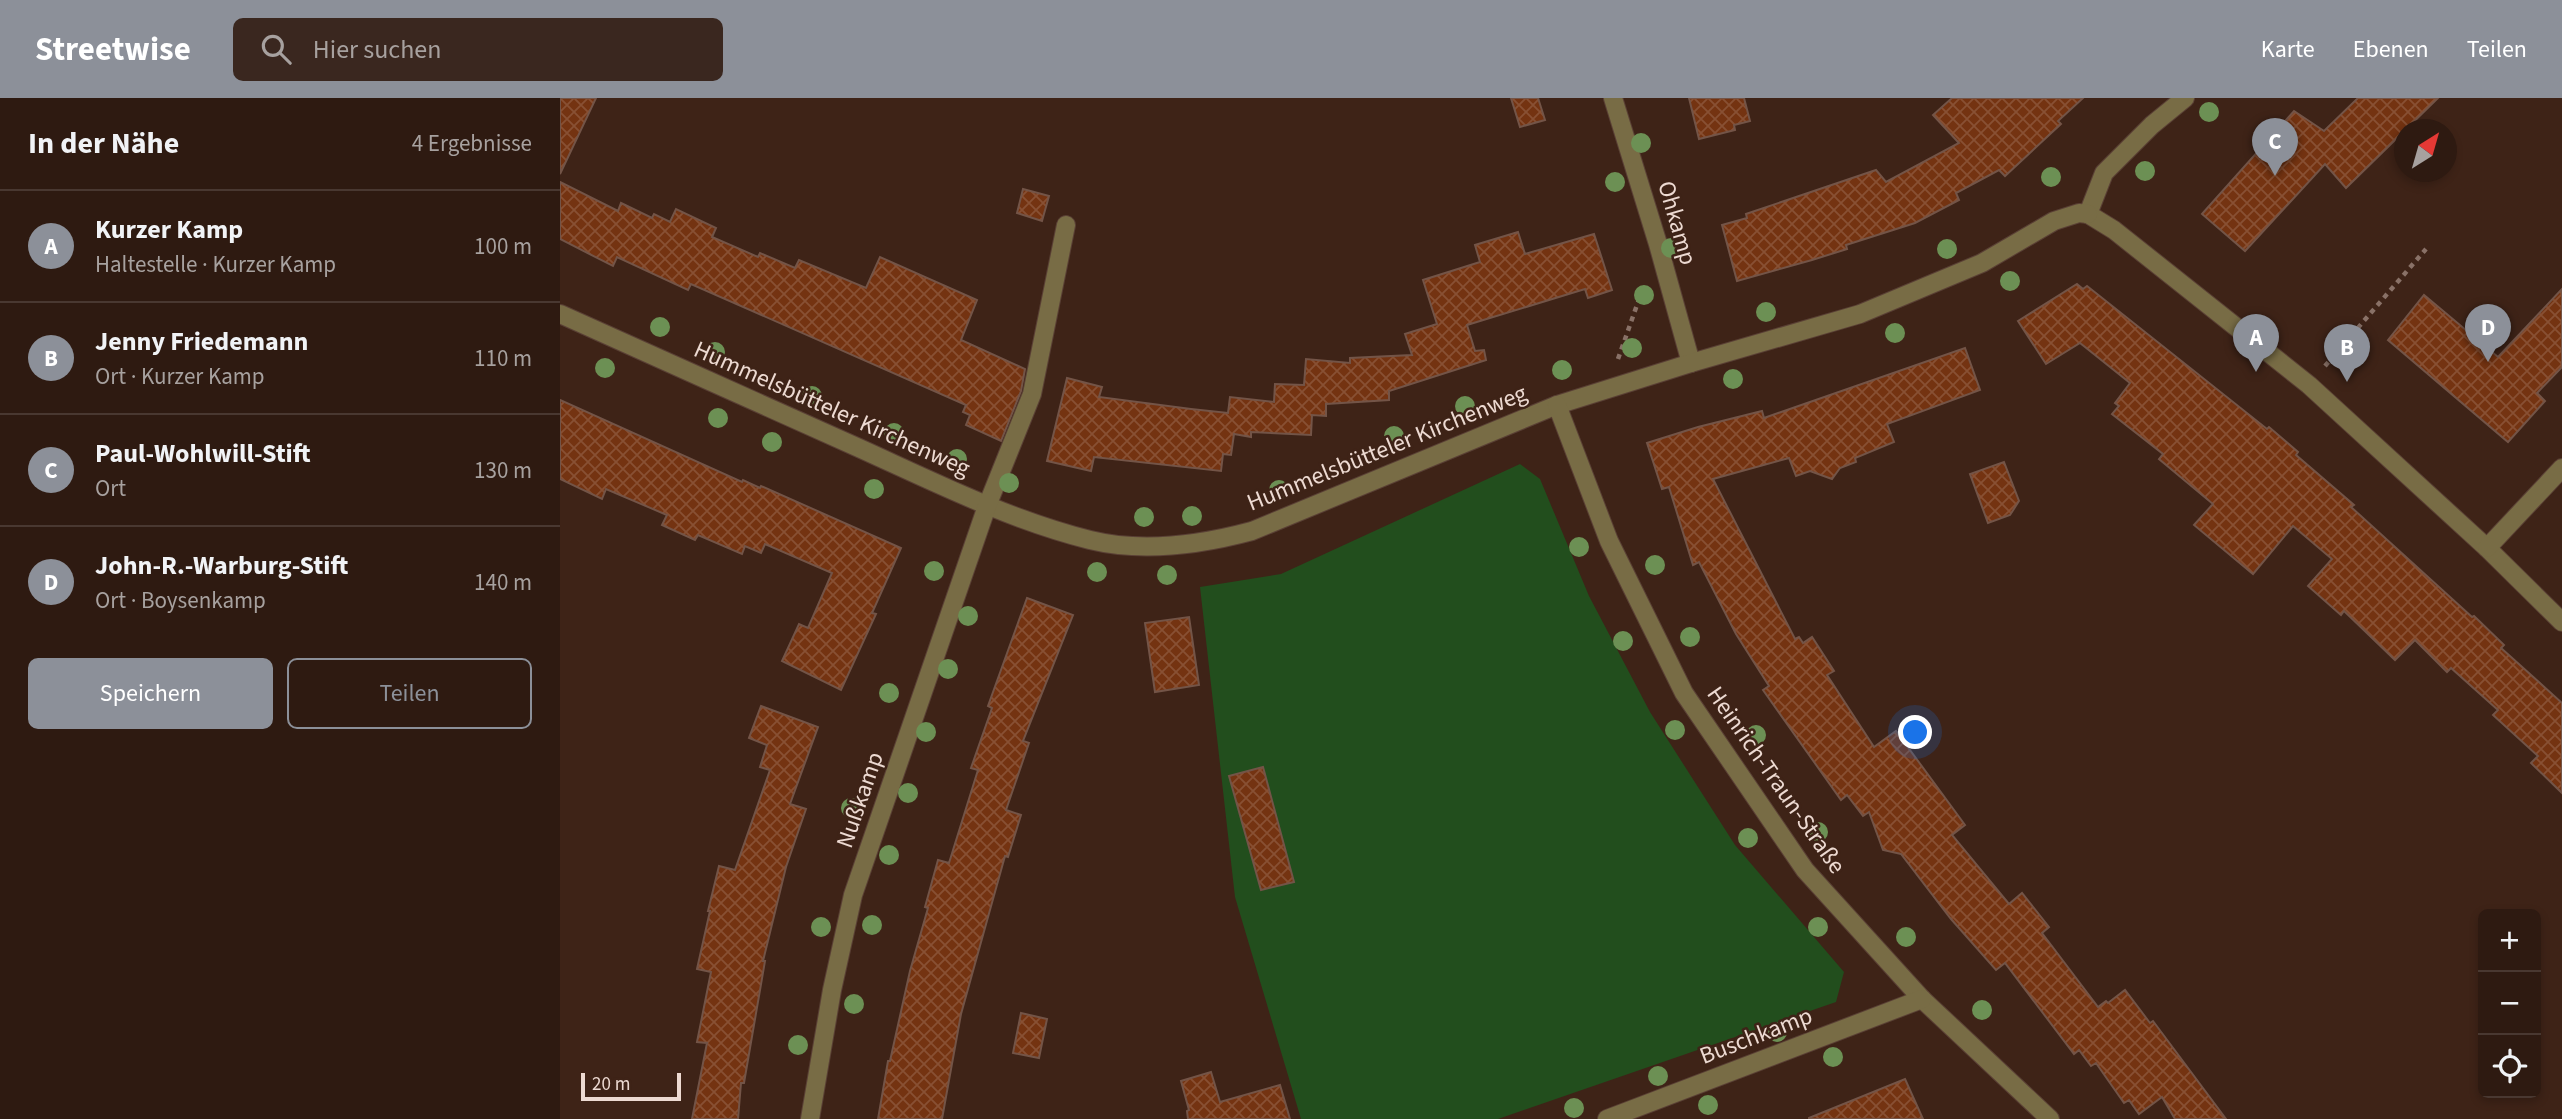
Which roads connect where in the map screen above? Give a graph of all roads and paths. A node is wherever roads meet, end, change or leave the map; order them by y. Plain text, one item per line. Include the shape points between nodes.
1 (1613, 98) edge
2 (2185, 98) edge
3 (2088, 214) junction
4 (1066, 225) dead end
5 (1658, 244) junction
6 (2426, 249) dead end
7 (560, 314) edge
8 (1691, 363) junction
9 (2309, 385) junction
10 (1607, 388) junction
11 (1557, 405) junction
12 (2562, 468) edge
13 (987, 506) junction
14 (2487, 548) junction
15 (2562, 622) edge
16 (1922, 999) junction
17 (810, 1119) edge
18 (1607, 1119) edge
19 (2050, 1119) edge

1 - 5 street, Ohkamp
2 - 3 street via 2104,173
3 - 8 street, Hummelsbütteler Kirchenweg via 2054,221 1982,263 1860,314
3 - 9 street
4 - 13 street, Nußkamp via 1032,394
5 - 8 street, Ohkamp
5 - 10 path
6 - 9 path
7 - 13 street, Hummelsbütteler Kirchenweg
8 - 10 street, Hummelsbütteler Kirchenweg
9 - 14 street
10 - 11 street, Hummelsbütteler Kirchenweg
11 - 13 street, Hummelsbütteler Kirchenweg via 1252,531 1210,543 1141,547 1091,540
11 - 16 street, Heinrich-Traun-Straße via 1609,541 1684,693 1805,870
12 - 14 street
13 - 17 street, Nußkamp via 853,895
14 - 15 street
16 - 18 street, Buschkamp
16 - 19 street, Heinrich-Traun-Straße

